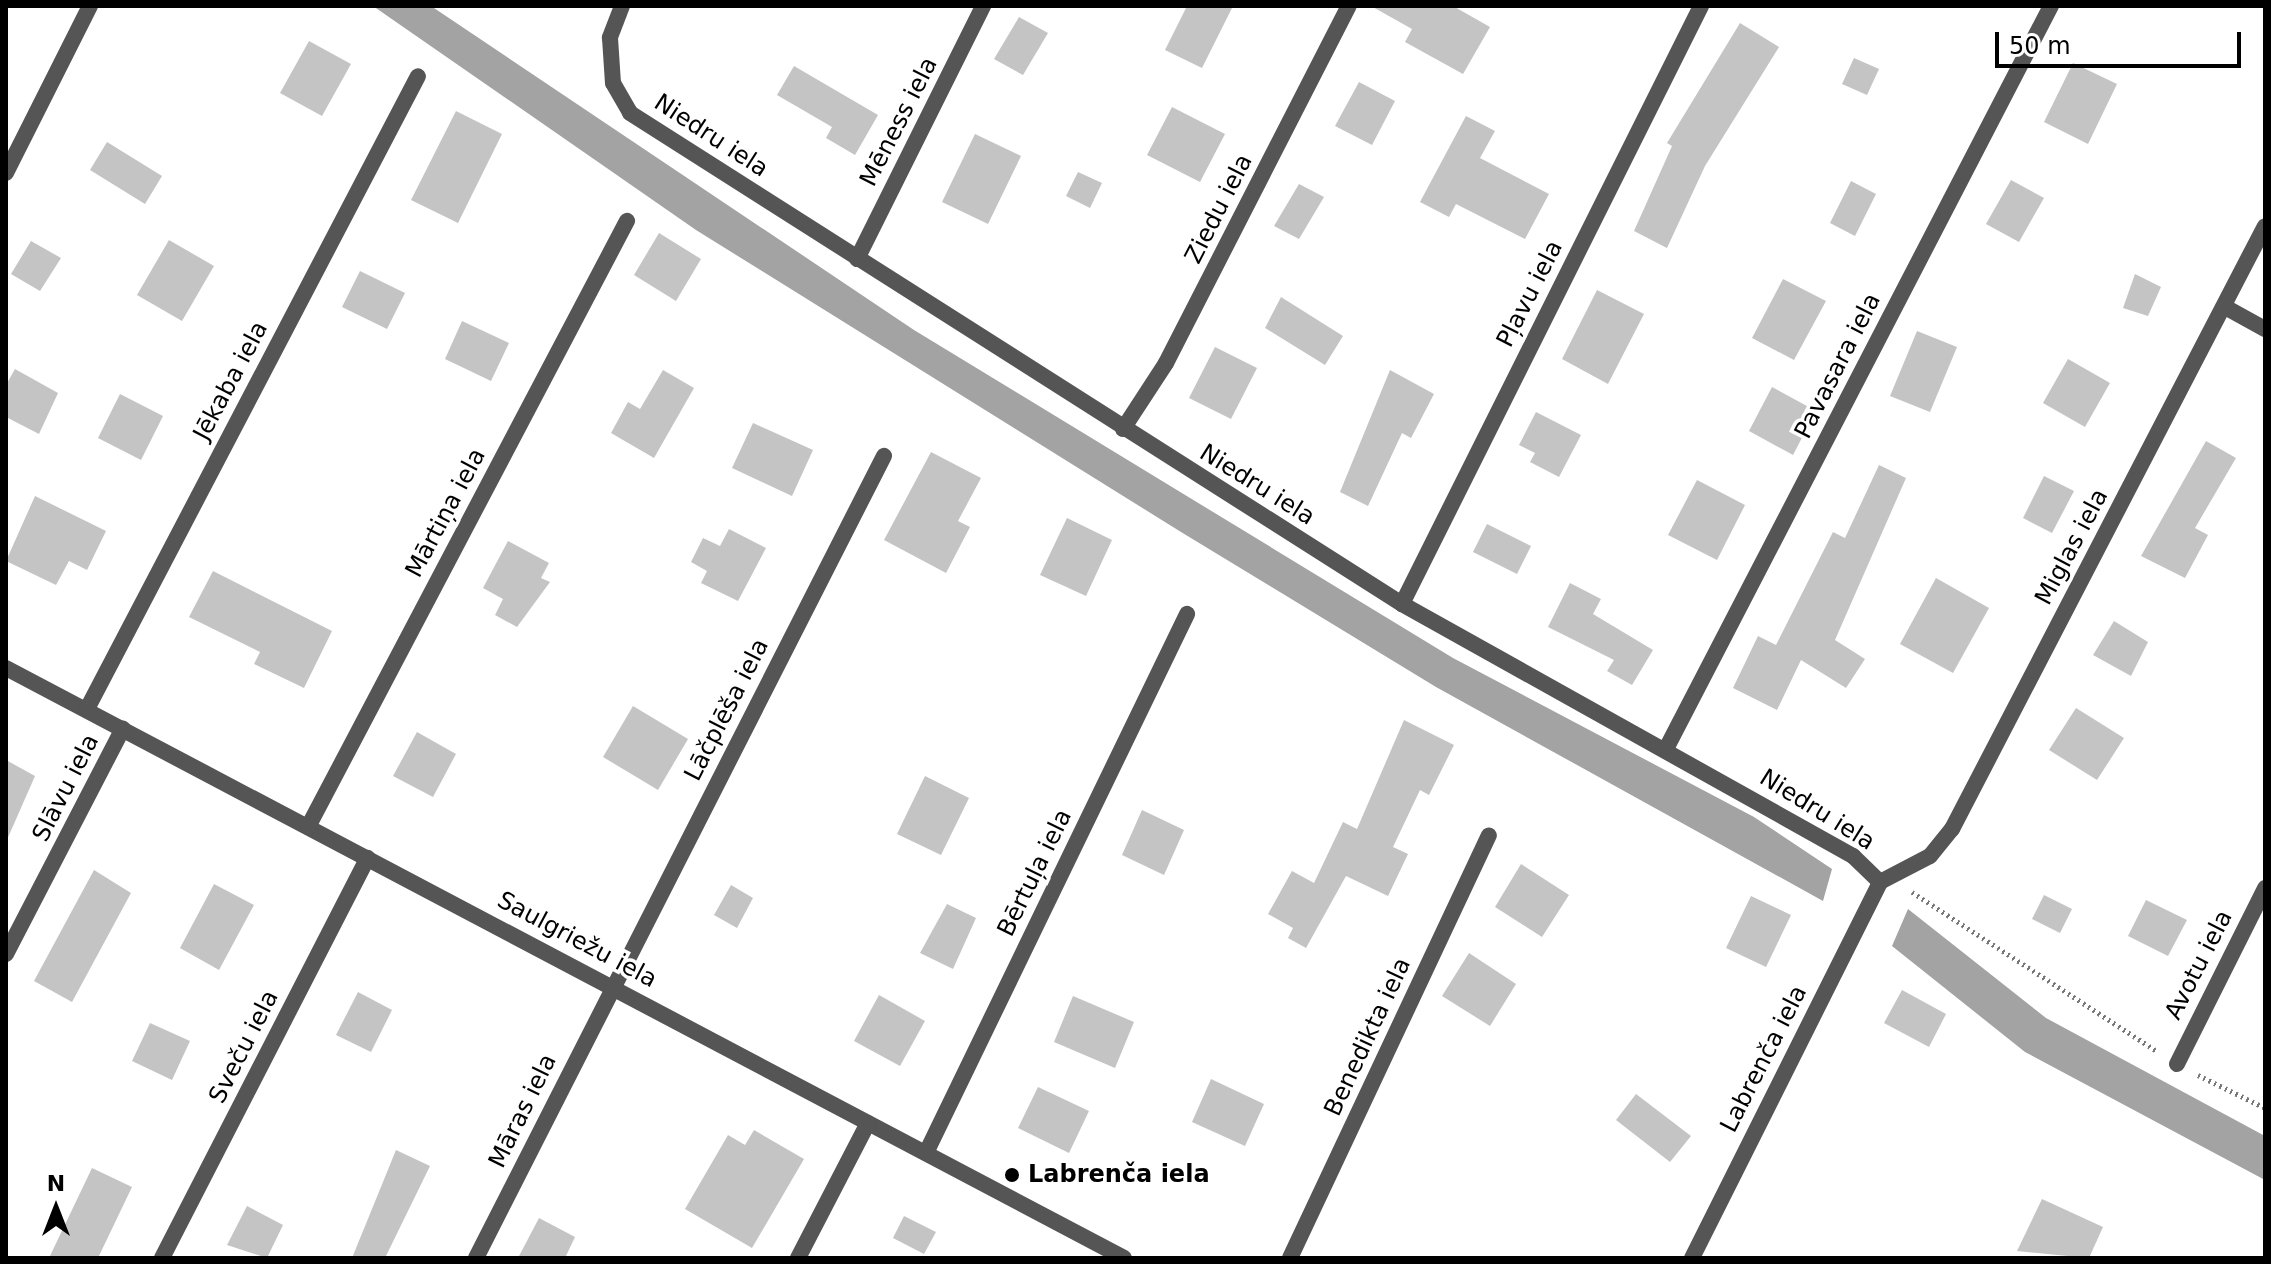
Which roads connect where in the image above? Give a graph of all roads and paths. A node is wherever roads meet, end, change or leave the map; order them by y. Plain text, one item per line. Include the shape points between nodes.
1 (90, 6) edge
2 (622, 6) edge
3 (983, 6) edge
4 (1349, 6) edge
5 (1701, 6) edge
6 (2051, 6) edge
7 (418, 76) dead end
8 (6, 173) edge
9 (627, 221) dead end
10 (2265, 226) edge
11 (857, 259) junction
12 (2225, 307) junction
13 (2265, 329) edge
14 (1123, 429) junction
15 (884, 456) dead end
16 (1402, 604) junction
17 (1187, 614) dead end
18 (6, 668) edge
19 (87, 709) junction
20 (123, 728) junction
21 (1667, 747) junction
22 (308, 827) junction
23 (1489, 836) dead end
24 (368, 858) junction
25 (1900, 873) junction
26 (1880, 882) junction
27 (2265, 888) edge
28 (6, 954) edge
29 (612, 986) junction
30 (2177, 1064) junction
31 (2265, 1108) edge
32 (868, 1123) junction
33 (926, 1153) junction
34 (162, 1258) edge
35 (476, 1258) edge
36 (798, 1258) edge
37 (1124, 1258) edge
38 (1290, 1258) edge
39 (1692, 1258) edge

1 - 8 street
2 - 11 street, Niedru iela via 610,38 613,83 630,113
3 - 11 street, Mēness iela
4 - 14 street, Ziedu iela via 1166,363
5 - 16 street, Pļavu iela
6 - 21 street, Pavasara iela
7 - 19 street, Jēkaba iela
9 - 22 street, Mārtiņa iela
10 - 12 street, Miglas iela
11 - 14 street, Niedru iela
12 - 13 street
12 - 25 street, Miglas iela via 1952,829 1930,856
14 - 16 street, Niedru iela
15 - 29 street, Lāčplēša iela
16 - 21 street, Niedru iela
17 - 33 street, Bērtuļa iela
18 - 19 street, Saulgriežu iela
19 - 20 street, Saulgriežu iela
20 - 22 street, Saulgriežu iela
20 - 28 street, Slāvu iela
21 - 26 street, Niedru iela via 1853,856
22 - 24 street, Saulgriežu iela
23 - 38 street, Benedikta iela
24 - 29 street, Saulgriežu iela
24 - 34 street, Sveču iela
25 - 26 street, Niedru iela
25 - 30 path via 1914,895 2024,972
26 - 39 street, Labrenča iela
27 - 30 street, Avotu iela
29 - 32 street, Saulgriežu iela
29 - 35 street, Māras iela
30 - 31 path
32 - 33 street, Saulgriežu iela
32 - 36 street
33 - 37 street, Saulgriežu iela

